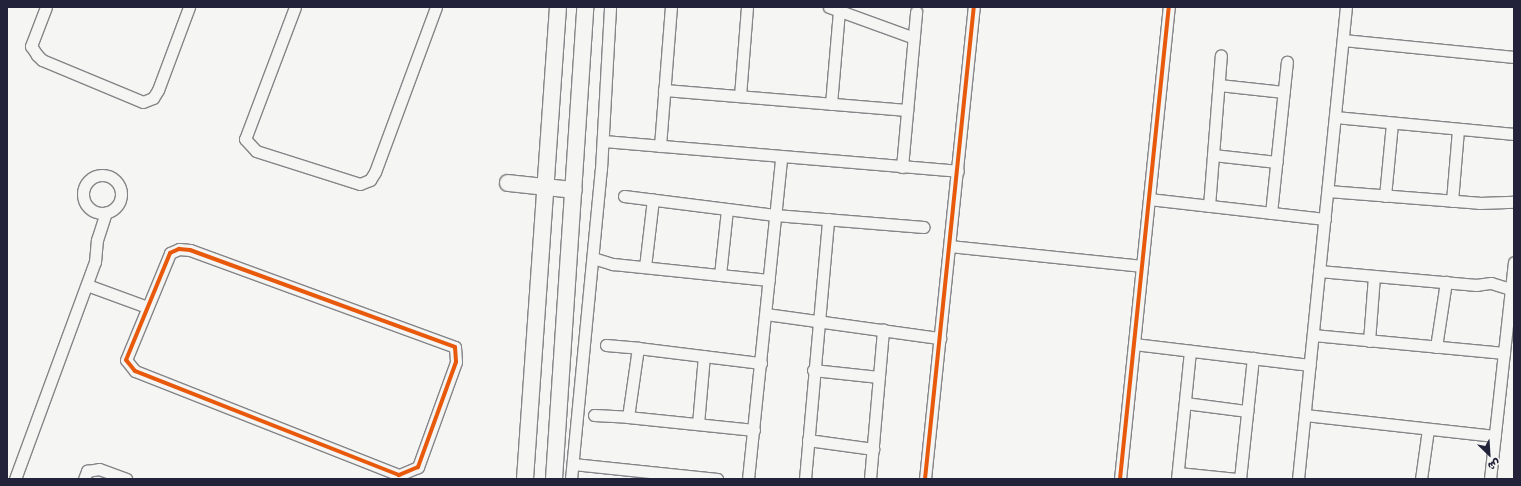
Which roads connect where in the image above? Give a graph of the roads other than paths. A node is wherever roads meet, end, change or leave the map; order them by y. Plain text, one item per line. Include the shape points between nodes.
1 (46, 7) edge
2 (189, 7) edge
3 (296, 7) edge
4 (436, 7) edge
5 (558, 7) edge
6 (585, 7) edge
7 (610, 7) edge
8 (671, 7) edge
9 (746, 7) edge
10 (974, 7) edge
11 (1169, 7) edge
12 (1346, 7) edge
13 (834, 9) edge
14 (916, 12) dead end
15 (914, 38) junction
16 (1343, 40) junction
17 (1221, 54) dead end
18 (1514, 57) edge
19 (1514, 61) edge
20 (1287, 62) dead end
21 (1514, 65) edge
22 (1219, 85) junction
23 (664, 90) junction
24 (1284, 92) junction
25 (740, 96) junction
26 (831, 104) junction
27 (907, 110) junction
28 (1335, 117) junction
29 (1392, 123) junction
30 (1458, 130) junction
31 (1514, 134) edge
32 (603, 142) junction
33 (660, 146) junction
34 (1213, 155) junction
35 (781, 156) junction
36 (1277, 162) junction
37 (902, 167) junction
38 (958, 172) junction
39 (508, 183) dead end
40 (546, 187) junction
41 (574, 190) junction
42 (1328, 191) junction
43 (624, 196) dead end
44 (1385, 196) junction
45 (652, 199) junction
46 (1149, 199) junction
47 (1452, 201) junction
48 (1514, 202) edge
49 (1209, 206) junction
50 (727, 209) junction
51 (106, 212) dead end
52 (1271, 213) junction
53 (775, 215) junction
54 (828, 219) junction
55 (1325, 219) junction
56 (924, 227) dead end
57 (950, 246) junction
58 (592, 258) junction
59 (1514, 262) edge
60 (1142, 266) junction
61 (645, 267) junction
62 (1320, 271) junction
63 (720, 275) junction
64 (770, 275) junction
65 (1374, 276) junction
66 (1446, 282) junction
67 (87, 285) junction
68 (1511, 289) junction
69 (147, 307) junction
70 (766, 314) junction
71 (817, 321) junction
72 (883, 330) junction
73 (1313, 335) junction
74 (940, 338) junction
75 (1369, 340) junction
76 (1134, 344) junction
77 (606, 345) dead end
78 (1436, 347) junction
79 (638, 348) junction
80 (1190, 351) junction
81 (1504, 353) junction
82 (704, 356) junction
83 (1253, 358) junction
84 (761, 362) junction
85 (1310, 365) junction
86 (813, 370) junction
87 (879, 377) junction
88 (1185, 403) junction
89 (1247, 411) junction
90 (594, 414) dead end
91 (1305, 415) junction
92 (628, 417) junction
93 (698, 424) junction
94 (1428, 429) junction
95 (754, 430) junction
96 (1495, 436) junction
97 (808, 440) junction
98 (873, 449) junction
99 (573, 464) junction
100 (1178, 476) edge
101 (15, 479) edge
102 (84, 479) edge
103 (126, 479) edge
104 (525, 479) edge
105 (554, 479) edge
106 (571, 479) edge
107 (717, 479) edge
108 (748, 479) edge
109 (805, 479) edge
110 (870, 479) edge
111 (925, 479) edge
112 (1120, 479) edge
113 (1239, 479) edge
114 (1298, 479) edge
115 (1421, 479) edge
116 (1490, 479) edge

1 - 2 street via 31,46 42,60 143,102 153,98 158,90
3 - 4 street via 245,139 256,151 360,184 370,180 375,172
5 - 40 street
6 - 41 street
7 - 32 street
8 - 23 street
9 - 25 street
10 - 38 street
11 - 46 street
12 - 16 street
13 - 15 street
13 - 26 street
14 - 15 street
15 - 27 street
16 - 18 street
16 - 28 street
17 - 22 street
19 - 21 street
20 - 24 street
22 - 24 street
22 - 34 street
23 - 25 street
23 - 33 street
24 - 36 street
25 - 26 street
26 - 27 street
27 - 37 street
28 - 29 street
28 - 42 street
29 - 30 street
29 - 44 street
30 - 31 street
30 - 47 street
32 - 33 street
32 - 58 street
33 - 35 street
34 - 36 street
34 - 49 street
35 - 37 street
35 - 53 street
36 - 52 street
37 - 38 street
38 - 57 street
39 - 40 street
40 - 41 street
40 - 104 street
41 - 105 street
42 - 44 street
42 - 55 street
43 - 45 street
44 - 47 street
45 - 50 street
45 - 61 street
46 - 49 street
46 - 60 street
47 - 48 street
49 - 52 street
50 - 53 street
50 - 63 street
51 - 67 street
52 - 55 street
53 - 54 street
53 - 64 street
54 - 56 street
54 - 71 street
55 - 62 street
57 - 60 street
57 - 74 street
58 - 61 street via 613,264
58 - 99 street
59 - 68 street
60 - 76 street
61 - 63 street
62 - 65 street
62 - 73 street
63 - 64 street via 750,278
64 - 70 street
65 - 66 street
65 - 75 street
66 - 68 street via 1476,285 1491,283
66 - 78 street
67 - 69 street
67 - 101 street
68 - 81 street
69 - 69 street via 170,253 180,248 455,347 456,362 418,467 399,475 135,371 126,360
70 - 71 street
70 - 84 street
71 - 72 street
71 - 86 street
72 - 74 street
72 - 87 street
73 - 75 street
73 - 85 street
74 - 111 street
75 - 78 street
76 - 80 street
76 - 112 street
77 - 79 street
78 - 81 street
79 - 82 street
79 - 92 street
80 - 83 street
80 - 88 street
81 - 96 street
82 - 84 street
82 - 93 street
83 - 85 street
83 - 89 street
84 - 95 street
85 - 91 street
86 - 87 street
86 - 97 street
87 - 98 street
88 - 89 street
88 - 100 street
89 - 113 street
90 - 92 street
91 - 94 street
91 - 114 street
92 - 93 street
93 - 95 street
94 - 96 street
94 - 115 street
95 - 108 street
96 - 116 street
97 - 98 street
97 - 109 street
98 - 110 street
99 - 106 street
99 - 107 street
100 - 113 street
102 - 103 street via 87,471 99,469

